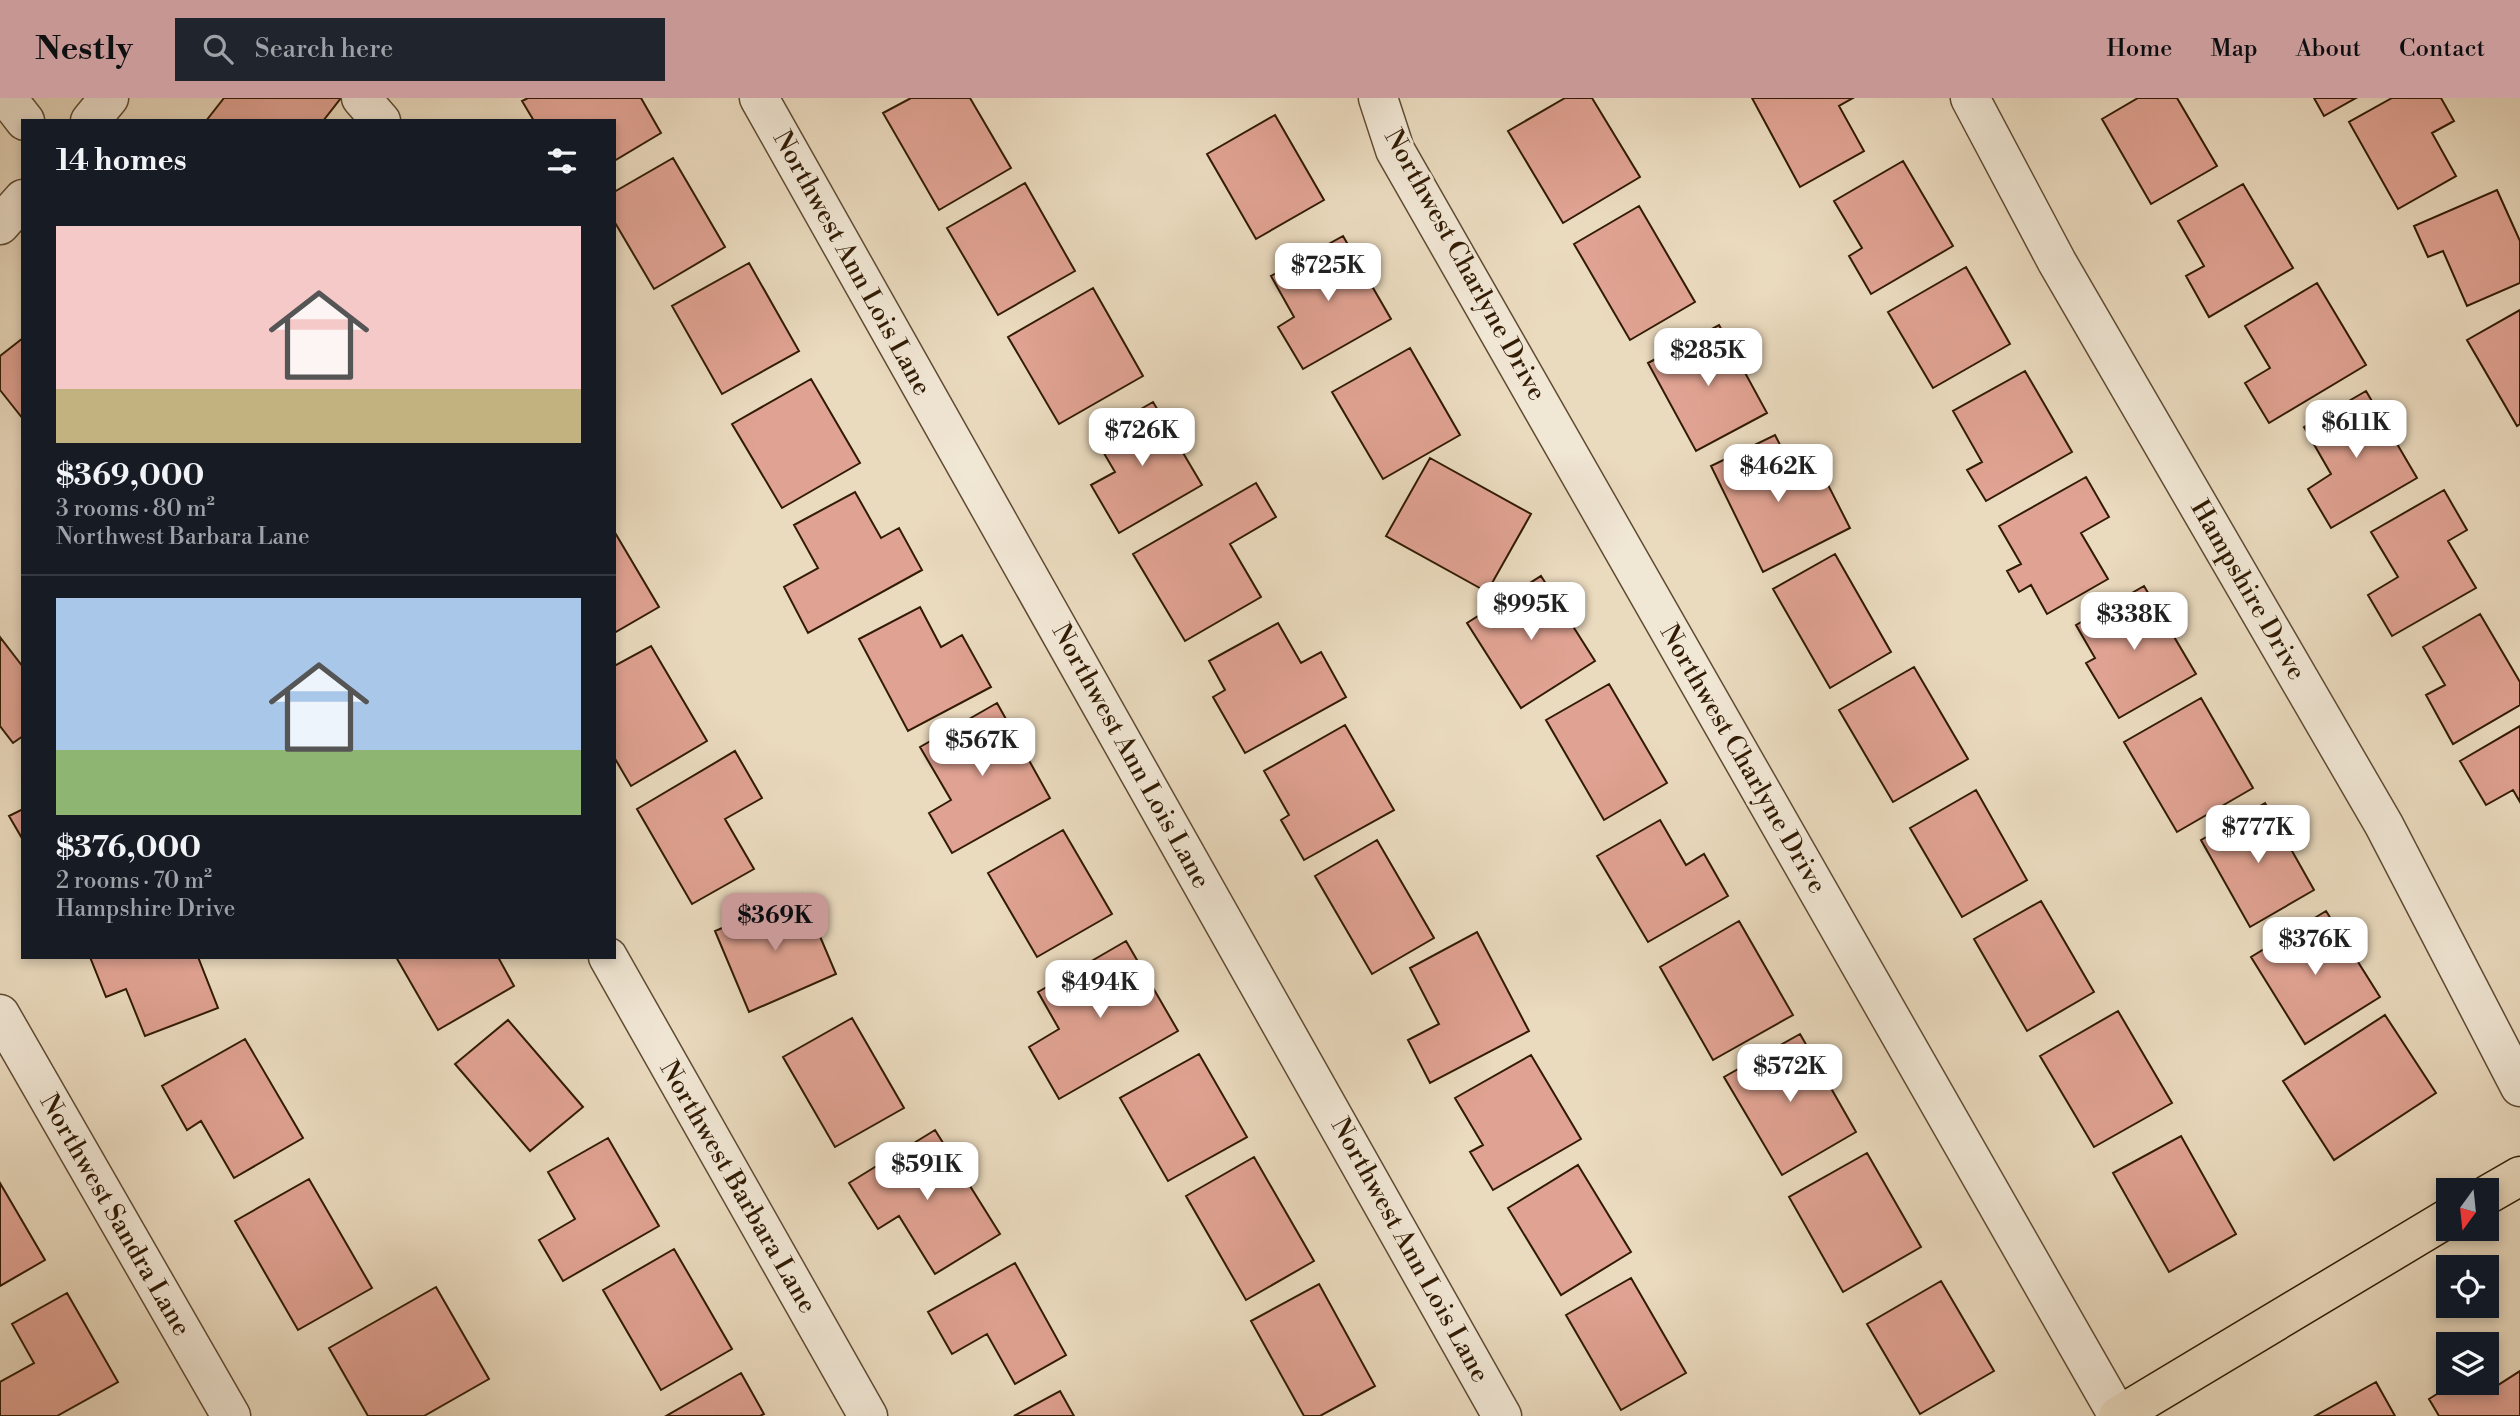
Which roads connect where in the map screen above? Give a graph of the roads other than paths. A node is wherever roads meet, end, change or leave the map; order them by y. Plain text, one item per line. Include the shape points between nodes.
1 (7, 98) edge
2 (108, 98) edge
3 (361, 98) edge
4 (759, 98) edge
5 (1378, 98) edge
6 (1970, 98) edge
7 (23, 119) edge
8 (92, 119) edge
9 (379, 119) edge
10 (21, 201) edge
11 (0, 225) edge
12 (609, 959) edge
13 (0, 1014) edge
14 (2520, 1087) edge
15 (2520, 1175) edge
16 (2499, 1188) edge
17 (2436, 1225) edge
18 (231, 1416) edge
19 (868, 1416) edge
20 (1502, 1416) edge
21 (2118, 1416) edge

1 - 7 street
2 - 8 street
3 - 9 street
4 - 20 street, Northwest Ann Lois Lane
5 - 21 street, Northwest Charlyne Drive via 1395,150
6 - 14 street, Hampshire Drive via 2057,262 2384,825
10 - 11 street
12 - 19 street, Northwest Barbara Lane
13 - 18 street, Northwest Sandra Lane
15 - 16 main road
17 - 21 main road

